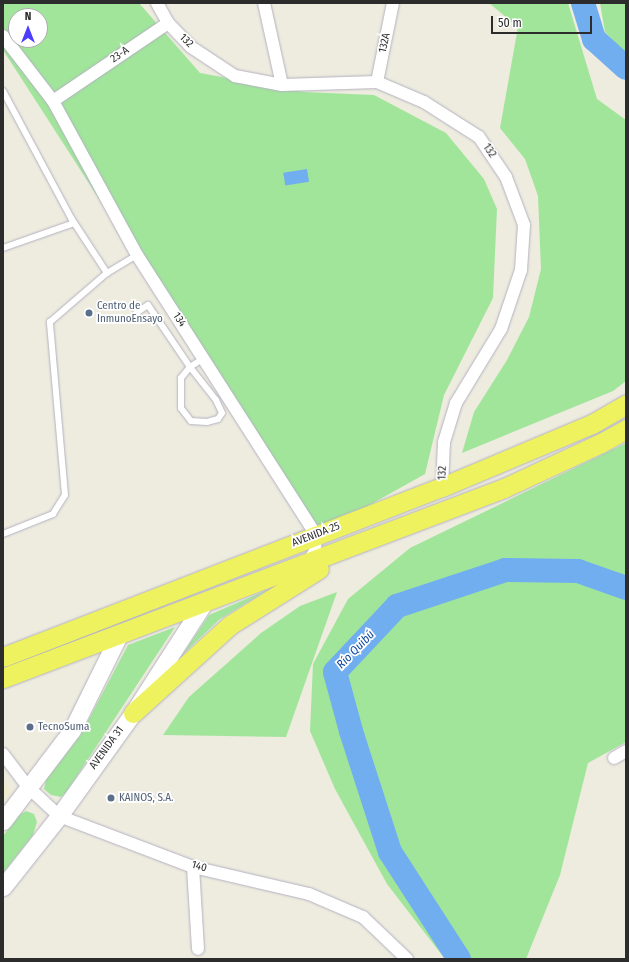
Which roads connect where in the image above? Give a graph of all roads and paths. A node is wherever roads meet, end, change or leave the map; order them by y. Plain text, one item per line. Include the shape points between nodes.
1 (157, 3) edge
2 (264, 3) edge
3 (393, 3) edge
4 (168, 23) junction
5 (3, 36) edge
6 (376, 82) junction
7 (282, 85) junction
8 (3, 90) edge
9 (53, 101) junction
10 (74, 223) junction
11 (3, 248) edge
12 (137, 255) junction
13 (107, 274) junction
14 (136, 313) dead end
15 (204, 358) junction
16 (190, 367) junction
17 (626, 404) edge
18 (626, 429) edge
19 (442, 487) junction
20 (403, 526) junction
21 (3, 534) edge
22 (316, 535) junction
23 (306, 565) junction
24 (144, 602) junction
25 (204, 603) junction
26 (120, 634) junction
27 (3, 657) edge
28 (3, 678) edge
29 (133, 713) junction
30 (626, 751) edge
31 (3, 754) edge
32 (614, 758) dead end
33 (28, 787) junction
34 (59, 816) junction
35 (3, 821) edge
36 (194, 867) junction
37 (3, 888) edge
38 (198, 949) dead end
39 (407, 959) edge

1 - 4 street
2 - 7 street
3 - 6 street, 132A
4 - 7 street, 132 via 191,47 235,76
4 - 9 street, 23-A
5 - 9 street, 134
6 - 7 street, 132
6 - 19 street, 132 via 424,102 478,137 506,177 524,224 521,270 501,329 456,403 444,442
8 - 10 lane
9 - 12 street, 134
10 - 11 lane
10 - 13 lane
12 - 13 lane
12 - 15 street, 134
13 - 21 lane via 50,322 65,495 53,514
14 - 16 lane via 148,305
15 - 16 lane
15 - 22 street, 134
16 - 16 lane via 181,378 182,408 191,421 207,422 218,419 222,413 216,400
17 - 19 main road, AVENIDA 25 via 592,424
18 - 20 main road via 504,488
19 - 22 main road, AVENIDA 25
20 - 23 main road
20 - 29 main road via 308,575 230,625
22 - 23 street via 315,551
22 - 24 main road, AVENIDA 25
23 - 25 main road
24 - 26 main road
24 - 27 main road, AVENIDA 25
25 - 26 main road
25 - 29 main road, AVENIDA 31
26 - 28 main road
26 - 33 main road via 72,730
29 - 34 main road, AVENIDA 31
30 - 32 street
31 - 33 street, 140
33 - 34 street, 140
33 - 35 main road
34 - 36 street, 140
34 - 37 main road, AVENIDA 31
36 - 38 street
36 - 39 street, 140 via 309,894 363,918

